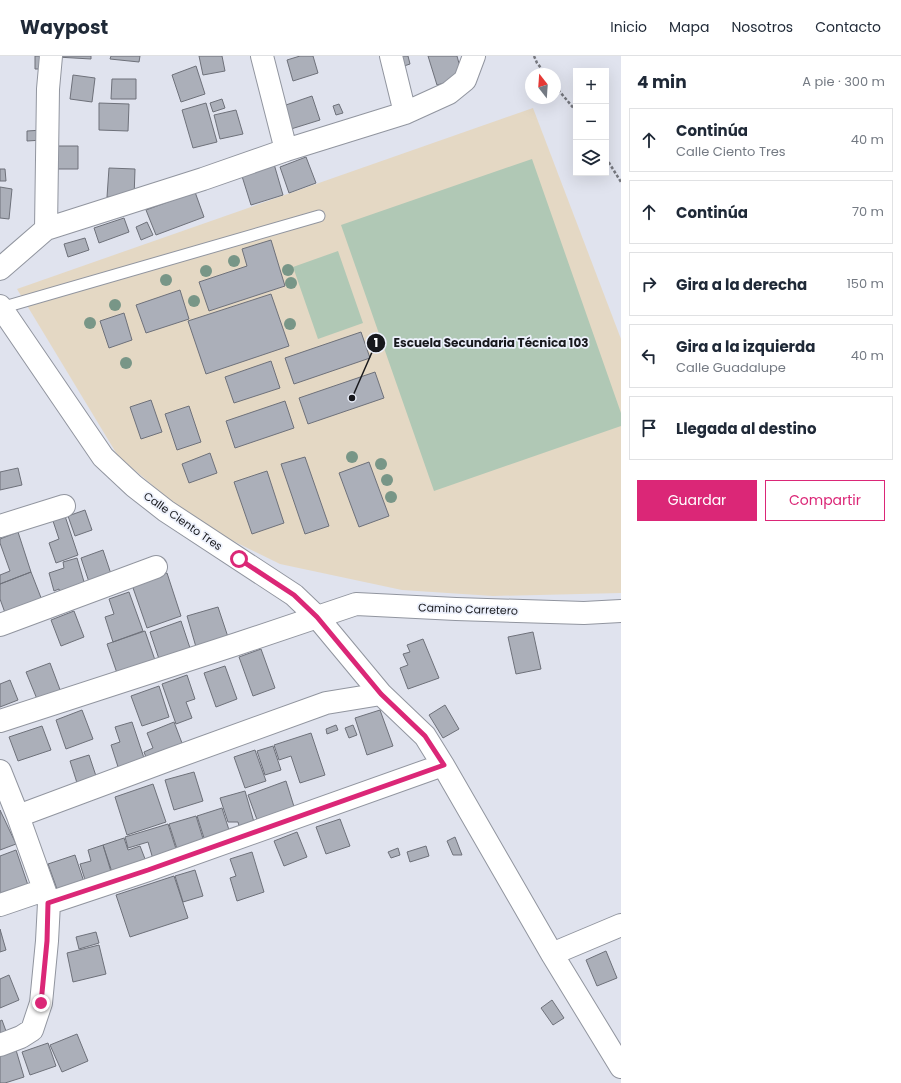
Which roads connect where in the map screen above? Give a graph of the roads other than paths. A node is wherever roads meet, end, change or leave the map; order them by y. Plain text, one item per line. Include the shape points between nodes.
1 (51, 56) edge
2 (262, 56) edge
3 (391, 56) edge
4 (474, 56) edge
5 (405, 112) junction
6 (286, 150) junction
7 (318, 216) dead end
8 (46, 229) junction
9 (0, 269) edge
10 (0, 307) edge
11 (64, 506) dead end
12 (0, 526) edge
13 (156, 567) dead end
14 (621, 611) edge
15 (317, 617) junction
16 (0, 625) edge
17 (381, 694) junction
18 (0, 720) edge
19 (444, 765) junction
20 (0, 771) edge
21 (10, 808) edge
22 (46, 897) junction
23 (0, 905) edge
24 (621, 925) edge
25 (552, 954) junction
26 (0, 1045) edge
27 (621, 1067) edge

1 - 8 street via 48,89
2 - 6 street
3 - 5 street
4 - 5 street via 464,80 449,93
5 - 6 street
6 - 8 street
7 - 10 lane
8 - 9 street
10 - 15 street, Calle Ciento Tres via 103,457 166,511 294,595
11 - 12 street
13 - 16 street
14 - 15 street, Camino Carretero via 584,613 356,604
15 - 17 street, Calle Ciento Tres
15 - 18 street, Camino Carretero
17 - 19 street, Calle Ciento Tres via 425,736
17 - 21 street via 326,703 171,759
19 - 22 street via 148,870
19 - 25 street, Calle Ciento Tres
20 - 21 street
21 - 22 street
22 - 23 street
22 - 26 street via 47,941 41,1003 32,1030
24 - 25 street
25 - 27 street, Calle Ciento Tres

